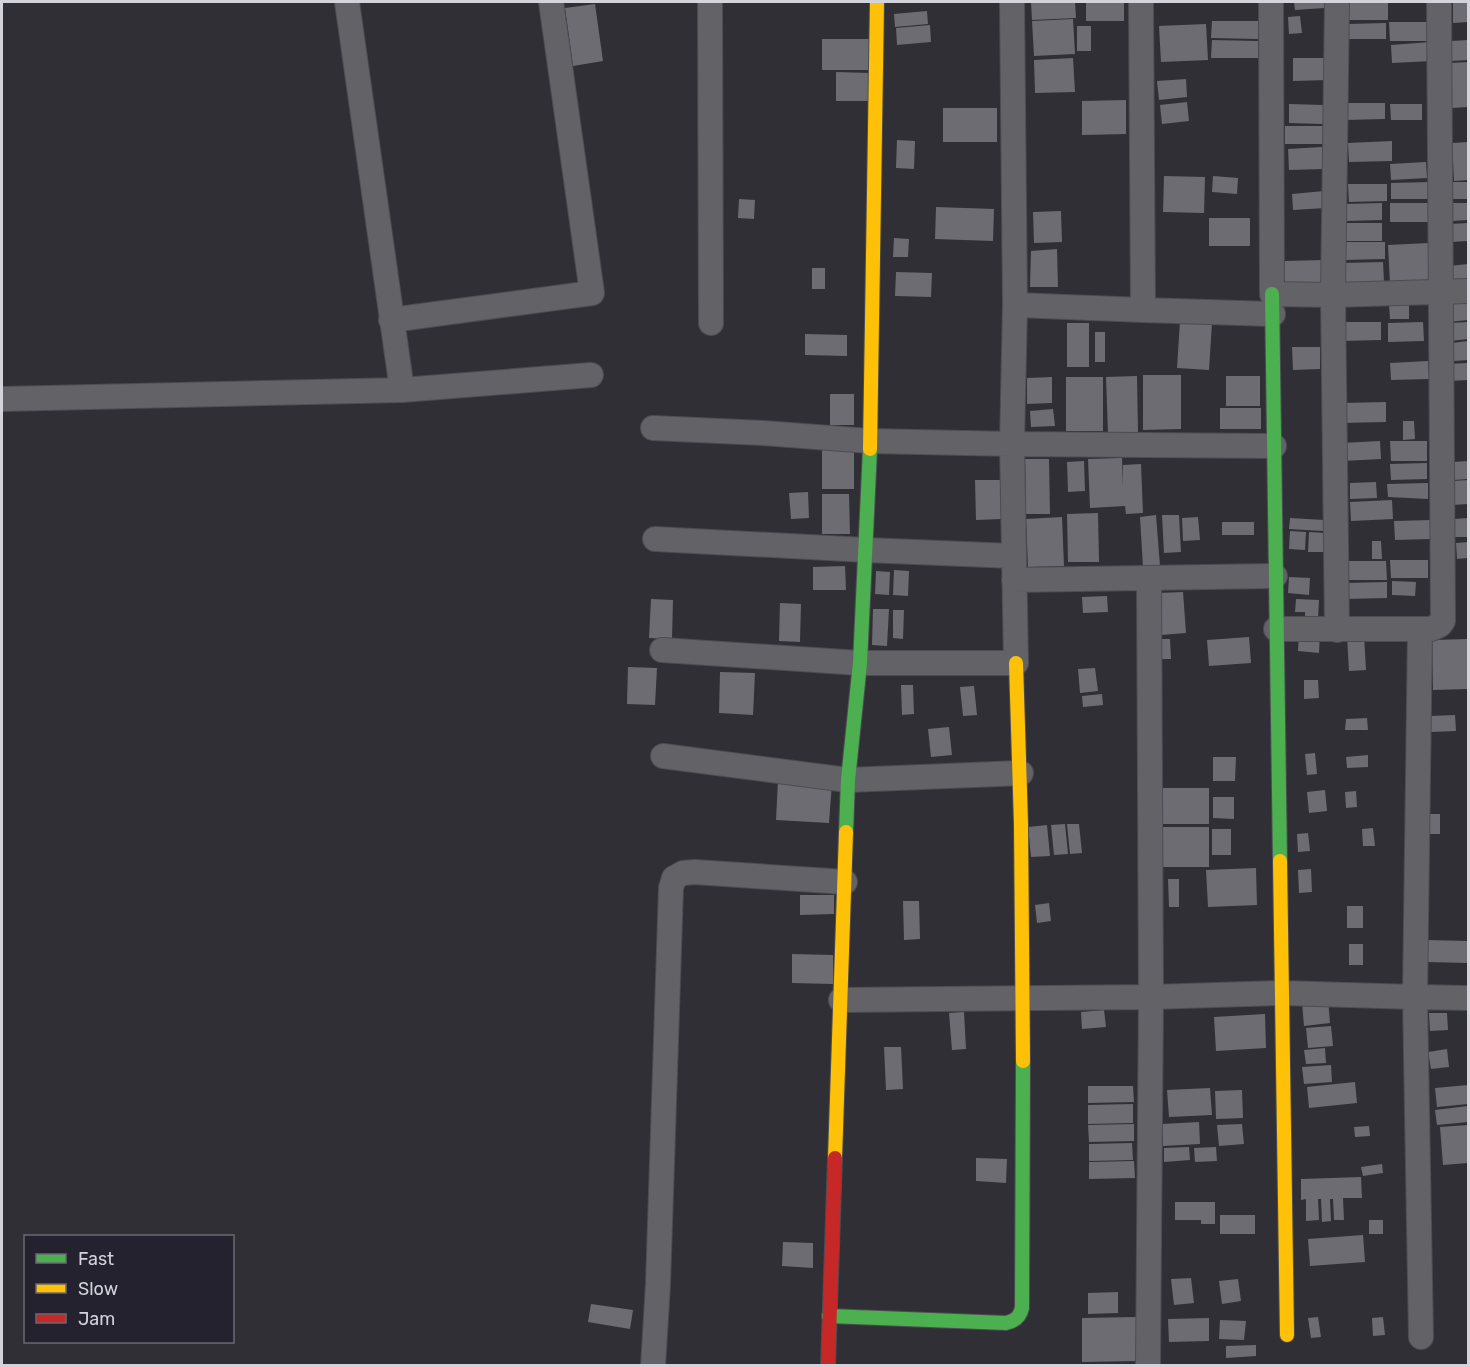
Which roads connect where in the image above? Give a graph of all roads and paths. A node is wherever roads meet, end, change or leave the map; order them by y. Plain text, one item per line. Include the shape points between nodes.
1 (347, 2) edge
2 (551, 2) edge
3 (710, 2) edge
4 (877, 2) edge
5 (1012, 2) edge
6 (1141, 2) edge
7 (1271, 2) edge
8 (1337, 2) edge
9 (1439, 2) edge
10 (1468, 291) edge
11 (1440, 292) junction
12 (1333, 295) junction
13 (1272, 304) junction
14 (1015, 306) junction
15 (1143, 310) junction
16 (391, 320) junction
17 (711, 323) dead end
18 (591, 375) dead end
19 (402, 390) junction
20 (2, 399) edge
21 (653, 428) dead end
22 (870, 441) junction
23 (1012, 444) junction
24 (1274, 446) junction
25 (655, 539) dead end
26 (866, 550) junction
27 (1013, 556) junction
28 (1275, 576) junction
29 (1149, 578) junction
30 (1014, 580) junction
31 (1276, 629) junction
32 (1420, 629) junction
33 (1337, 630) junction
34 (662, 650) dead end
35 (860, 663) junction
36 (1016, 663) junction
37 (663, 756) dead end
38 (1021, 772) junction
39 (848, 780) junction
40 (845, 882) junction
41 (1282, 993) junction
42 (1151, 997) junction
43 (1415, 997) junction
44 (1024, 998) junction
45 (1468, 998) edge
46 (841, 1000) junction
47 (829, 1316) junction
48 (1287, 1335) dead end
49 (1421, 1337) dead end
50 (653, 1365) edge
51 (828, 1365) edge
52 (1148, 1365) edge

1 - 16 street
2 - 16 street via 592,293
3 - 17 street
4 - 22 street
5 - 14 street
6 - 15 street
7 - 13 street
8 - 12 street
9 - 11 street
10 - 11 street
11 - 12 street
11 - 32 street via 1443,621 1440,626
12 - 13 street
12 - 33 street
13 - 15 street
13 - 24 street
14 - 15 street
14 - 23 street
16 - 19 street
18 - 19 street
19 - 20 street
21 - 22 street
22 - 23 street
22 - 26 street
23 - 24 street
23 - 27 street
24 - 28 street
25 - 26 street
26 - 27 street
26 - 35 street
27 - 30 street
28 - 29 street
28 - 31 street
29 - 30 street
29 - 42 street
30 - 36 street
31 - 33 street
31 - 41 street
32 - 33 street
32 - 43 street
34 - 35 street
35 - 36 street
35 - 39 street
36 - 38 street
37 - 39 street
38 - 39 street
38 - 44 street
39 - 40 street
40 - 46 street
40 - 50 street via 695,872 674,878
41 - 42 street
41 - 43 street
41 - 48 street
42 - 44 street
42 - 52 street
43 - 45 street
43 - 49 street
44 - 46 street
44 - 47 street via 1022,1308 1018,1319 974,1323
46 - 47 street
47 - 51 street

